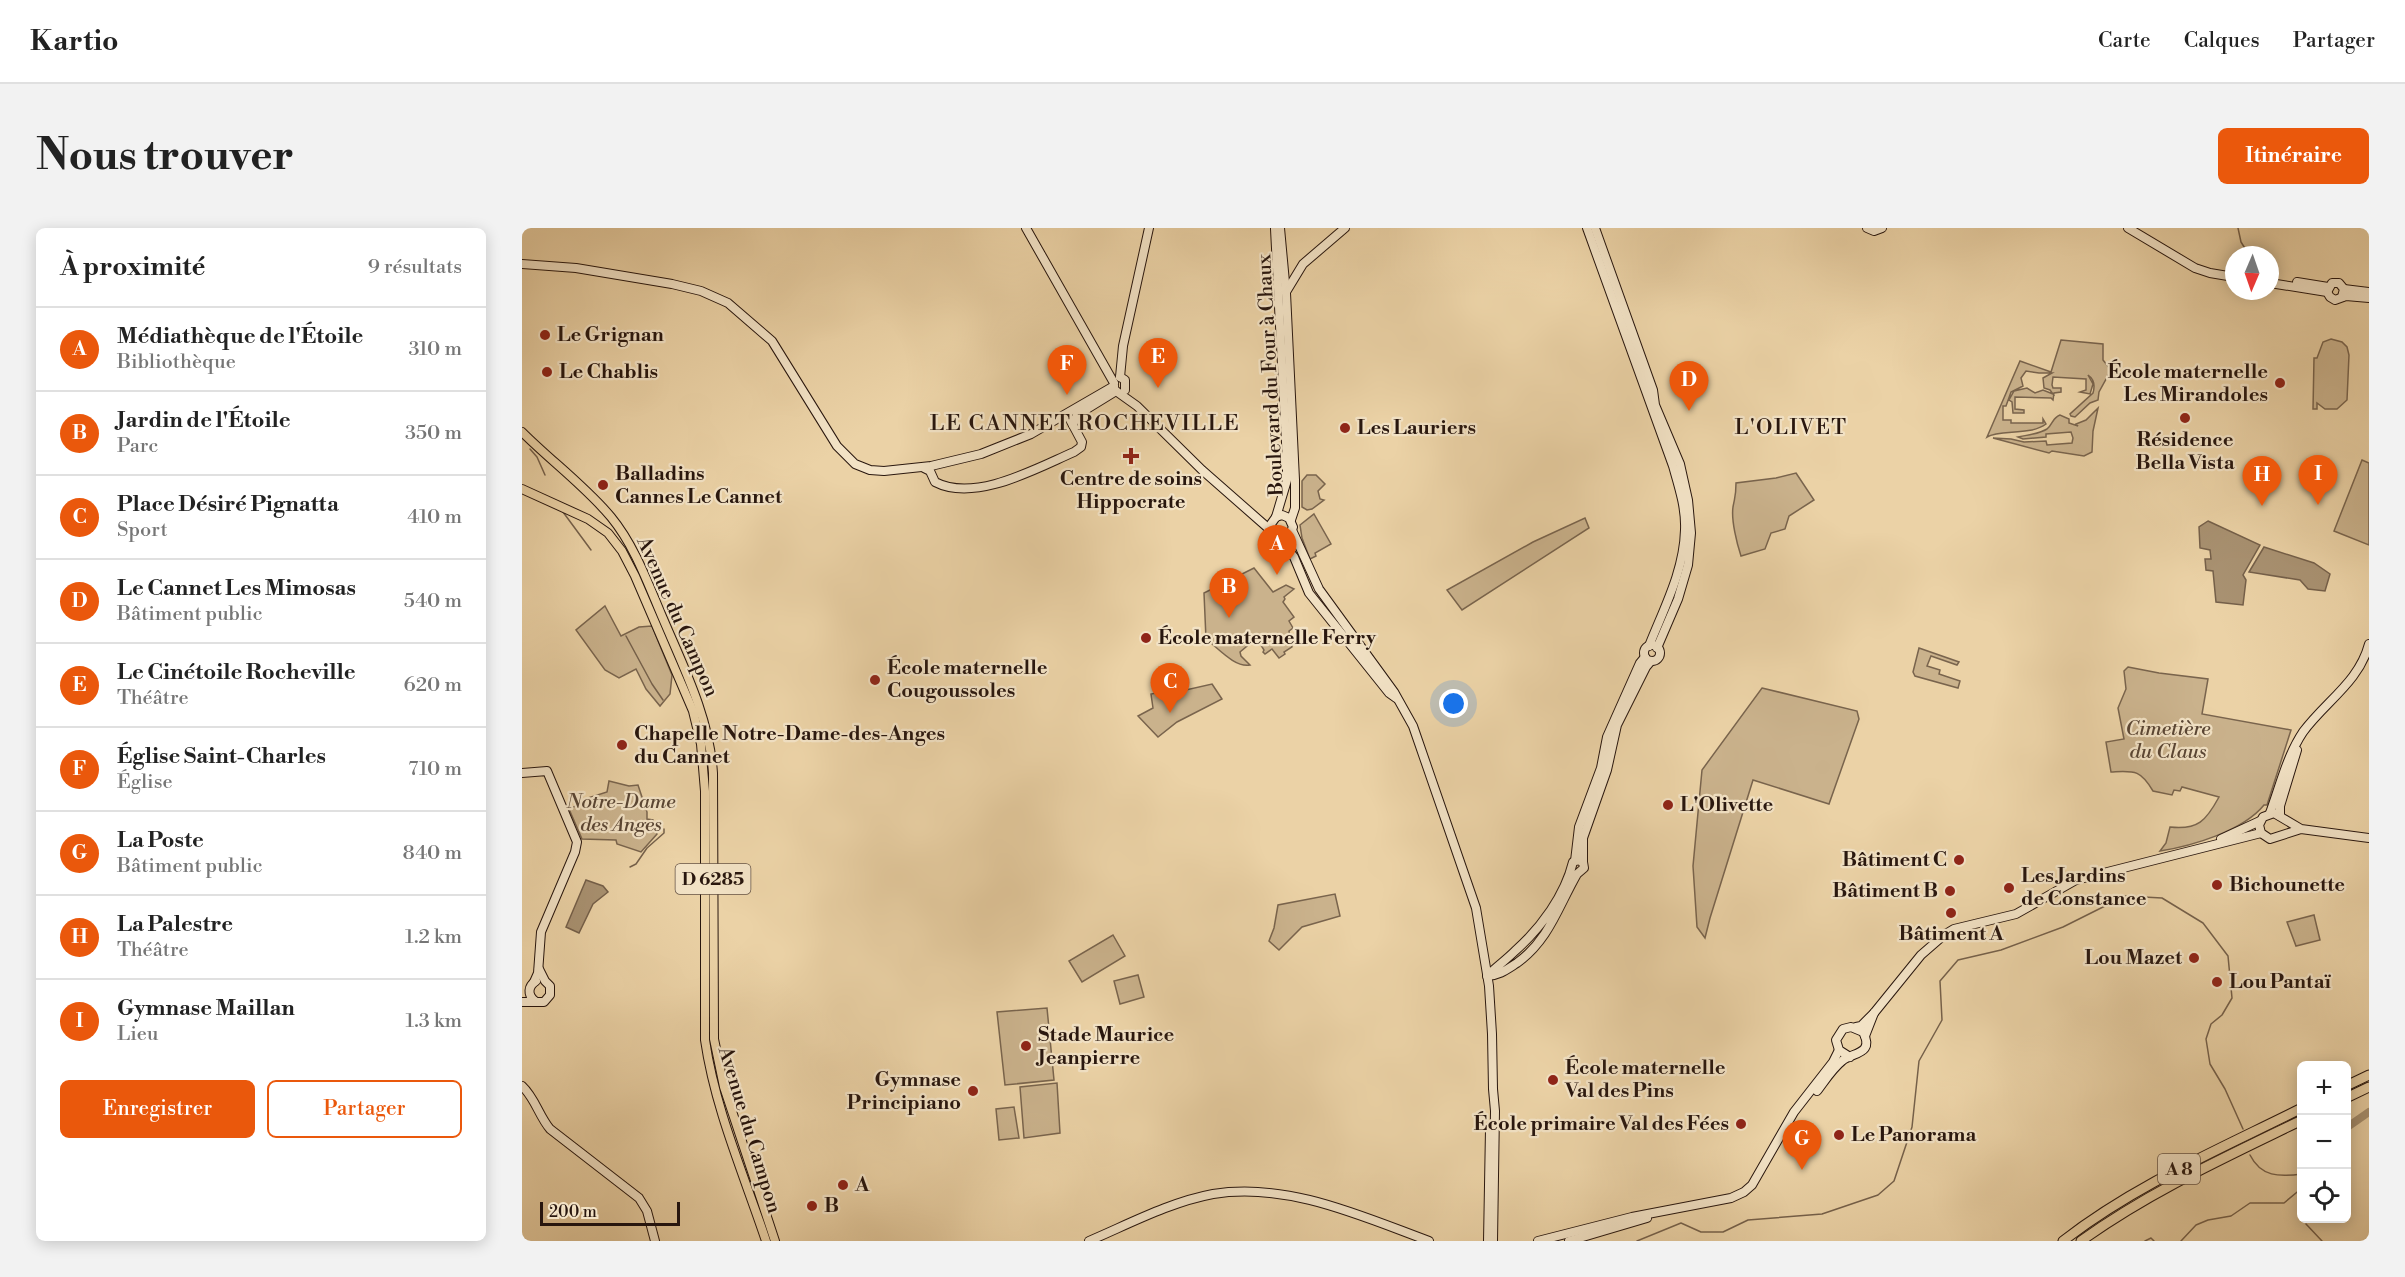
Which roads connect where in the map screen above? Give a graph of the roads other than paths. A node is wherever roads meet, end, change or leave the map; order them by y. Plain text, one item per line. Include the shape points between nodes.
1 (1026, 228) edge
2 (1149, 228) edge
3 (1275, 228) edge
4 (1280, 228) edge
5 (1345, 228) edge
6 (1587, 228) edge
7 (1595, 228) edge
8 (1867, 228) edge
9 (1882, 228) edge
10 (2128, 228) edge
11 (522, 264) edge
12 (1606, 269) junction
13 (1281, 272) junction
14 (1297, 274) junction
15 (2225, 276) edge
16 (2279, 280) edge
17 (1288, 284) junction
18 (2279, 284) edge
19 (2327, 290) junction
20 (2369, 292) edge
21 (1286, 293) junction
22 (2343, 293) junction
23 (2369, 298) edge
24 (1281, 320) junction
25 (1117, 384) junction
26 (1067, 414) junction
27 (1073, 427) junction
28 (522, 433) edge
29 (942, 464) junction
30 (922, 467) junction
31 (932, 473) junction
32 (522, 489) edge
33 (1295, 508) junction
34 (1257, 518) junction
35 (1274, 518) junction
36 (1291, 520) junction
37 (1292, 530) junction
38 (1274, 533) junction
39 (1299, 542) junction
40 (1333, 609) junction
41 (1325, 614) junction
42 (2369, 644) edge
43 (1653, 647) junction
44 (1648, 659) junction
45 (1396, 698) junction
46 (2304, 732) junction
47 (522, 773) edge
48 (2270, 813) junction
49 (2282, 818) junction
50 (2260, 821) junction
51 (2301, 829) junction
52 (2261, 833) junction
53 (2281, 835) junction
54 (2369, 838) edge
55 (2201, 847) junction
56 (1575, 867) junction
57 (1563, 894) junction
58 (1511, 955) junction
59 (1485, 959) junction
60 (1503, 961) junction
61 (1517, 963) junction
62 (539, 967) junction
63 (1487, 976) junction
64 (544, 981) junction
65 (534, 982) junction
66 (535, 1001) junction
67 (522, 1002) edge
68 (1874, 1013) junction
69 (1856, 1027) junction
70 (1865, 1036) junction
71 (1839, 1050) junction
72 (1850, 1057) junction
73 (2369, 1075) edge
74 (2351, 1084) edge
75 (522, 1086) edge
76 (2369, 1087) edge
77 (2351, 1096) edge
78 (2297, 1110) edge
79 (1790, 1122) junction
80 (2297, 1122) edge
81 (1671, 1209) junction
82 (1489, 1238) edge
83 (655, 1241) edge
84 (766, 1241) edge
85 (775, 1241) edge
86 (1089, 1241) edge
87 (1430, 1241) edge
88 (1499, 1241) edge
89 (1538, 1241) edge
90 (1569, 1241) edge
91 (2063, 1241) edge
92 (2081, 1241) edge

1 - 25 street
2 - 25 street
3 - 13 street, Boulevard du Four à Chaux
4 - 13 street, Boulevard du Four à Chaux
5 - 14 street
6 - 12 street
7 - 12 street
8 - 9 street
10 - 15 street via 2191,266
11 - 30 street via 582,268 711,295 734,308 772,340 834,441 850,460 878,471
12 - 43 street via 1682,498 1685,530 1681,564
13 - 14 street
13 - 17 street, Boulevard du Four à Chaux
13 - 24 street, Boulevard du Four à Chaux
14 - 17 street
16 - 19 street
17 - 21 street
18 - 19 street
19 - 22 street via 2335,300
19 - 22 street via 2337,282
20 - 22 street
21 - 24 street
21 - 33 street, Boulevard du Four à Chaux
22 - 23 street
24 - 35 street, Boulevard du Four à Chaux via 1287,480
25 - 26 street
25 - 27 street via 1077,415
25 - 34 street via 1202,470
26 - 27 street
26 - 29 street via 1005,445
27 - 31 street via 1082,445 1074,452 1013,478 975,488 956,488 939,484
28 - 85 main road, Avenue du Campon / D 6285 via 595,500 618,528 645,577 706,724 713,773 714,1039 724,1087
29 - 30 street
29 - 31 street
30 - 31 street
32 - 84 main road, Avenue du Campon / D 6285 via 588,519 618,545 695,718 703,753 705,791 705,1040 710,1072
33 - 36 street, Boulevard du Four à Chaux
33 - 39 street
34 - 35 street
34 - 38 street
35 - 36 street via 1286,516
35 - 38 street
36 - 37 street
37 - 38 street via 1287,536
37 - 39 street
38 - 41 street via 1294,557 1309,593
39 - 40 street via 1319,589
40 - 41 street
40 - 45 street
41 - 45 street
42 - 46 street via 2355,677
43 - 44 street via 1645,649
43 - 44 street via 1659,657
44 - 56 street via 1640,663 1607,737 1601,768 1579,827
44 - 56 street via 1617,725 1607,770 1583,838 1584,868
45 - 59 street via 1415,732 1446,819 1476,908
46 - 48 street via 2293,748
46 - 49 street via 2280,806
47 - 62 street via 547,771 577,847 541,932
48 - 49 street
48 - 50 street
49 - 51 street
49 - 53 street via 2285,828
50 - 52 street
50 - 55 street
51 - 53 street
51 - 54 street
52 - 53 street via 2270,839
52 - 55 street
55 - 68 street via 2076,880 2016,914 1954,929 1921,955
56 - 57 street
57 - 58 street
57 - 61 street via 1546,934
58 - 60 street
58 - 61 street
59 - 60 street via 1491,963
59 - 63 street
60 - 63 street
61 - 63 street via 1500,975
62 - 64 street
62 - 65 street
63 - 82 street via 1496,1111
64 - 65 street
64 - 66 street via 550,986 550,995 544,1002
65 - 66 street via 529,994
66 - 67 street
68 - 69 street
68 - 70 street
69 - 70 street
69 - 71 street via 1839,1032
70 - 72 street via 1864,1049
71 - 72 street
71 - 79 street
72 - 79 street via 1840,1063
73 - 74 highway
75 - 83 street via 550,1129 642,1201
76 - 77 highway
78 - 91 highway, A 8 via 2147,1185
79 - 81 street via 1757,1178 1744,1192
80 - 92 highway, A 8 via 2167,1187
81 - 89 street
81 - 90 street
82 - 88 street
86 - 87 street via 1176,1204 1215,1194 1255,1193 1289,1194

